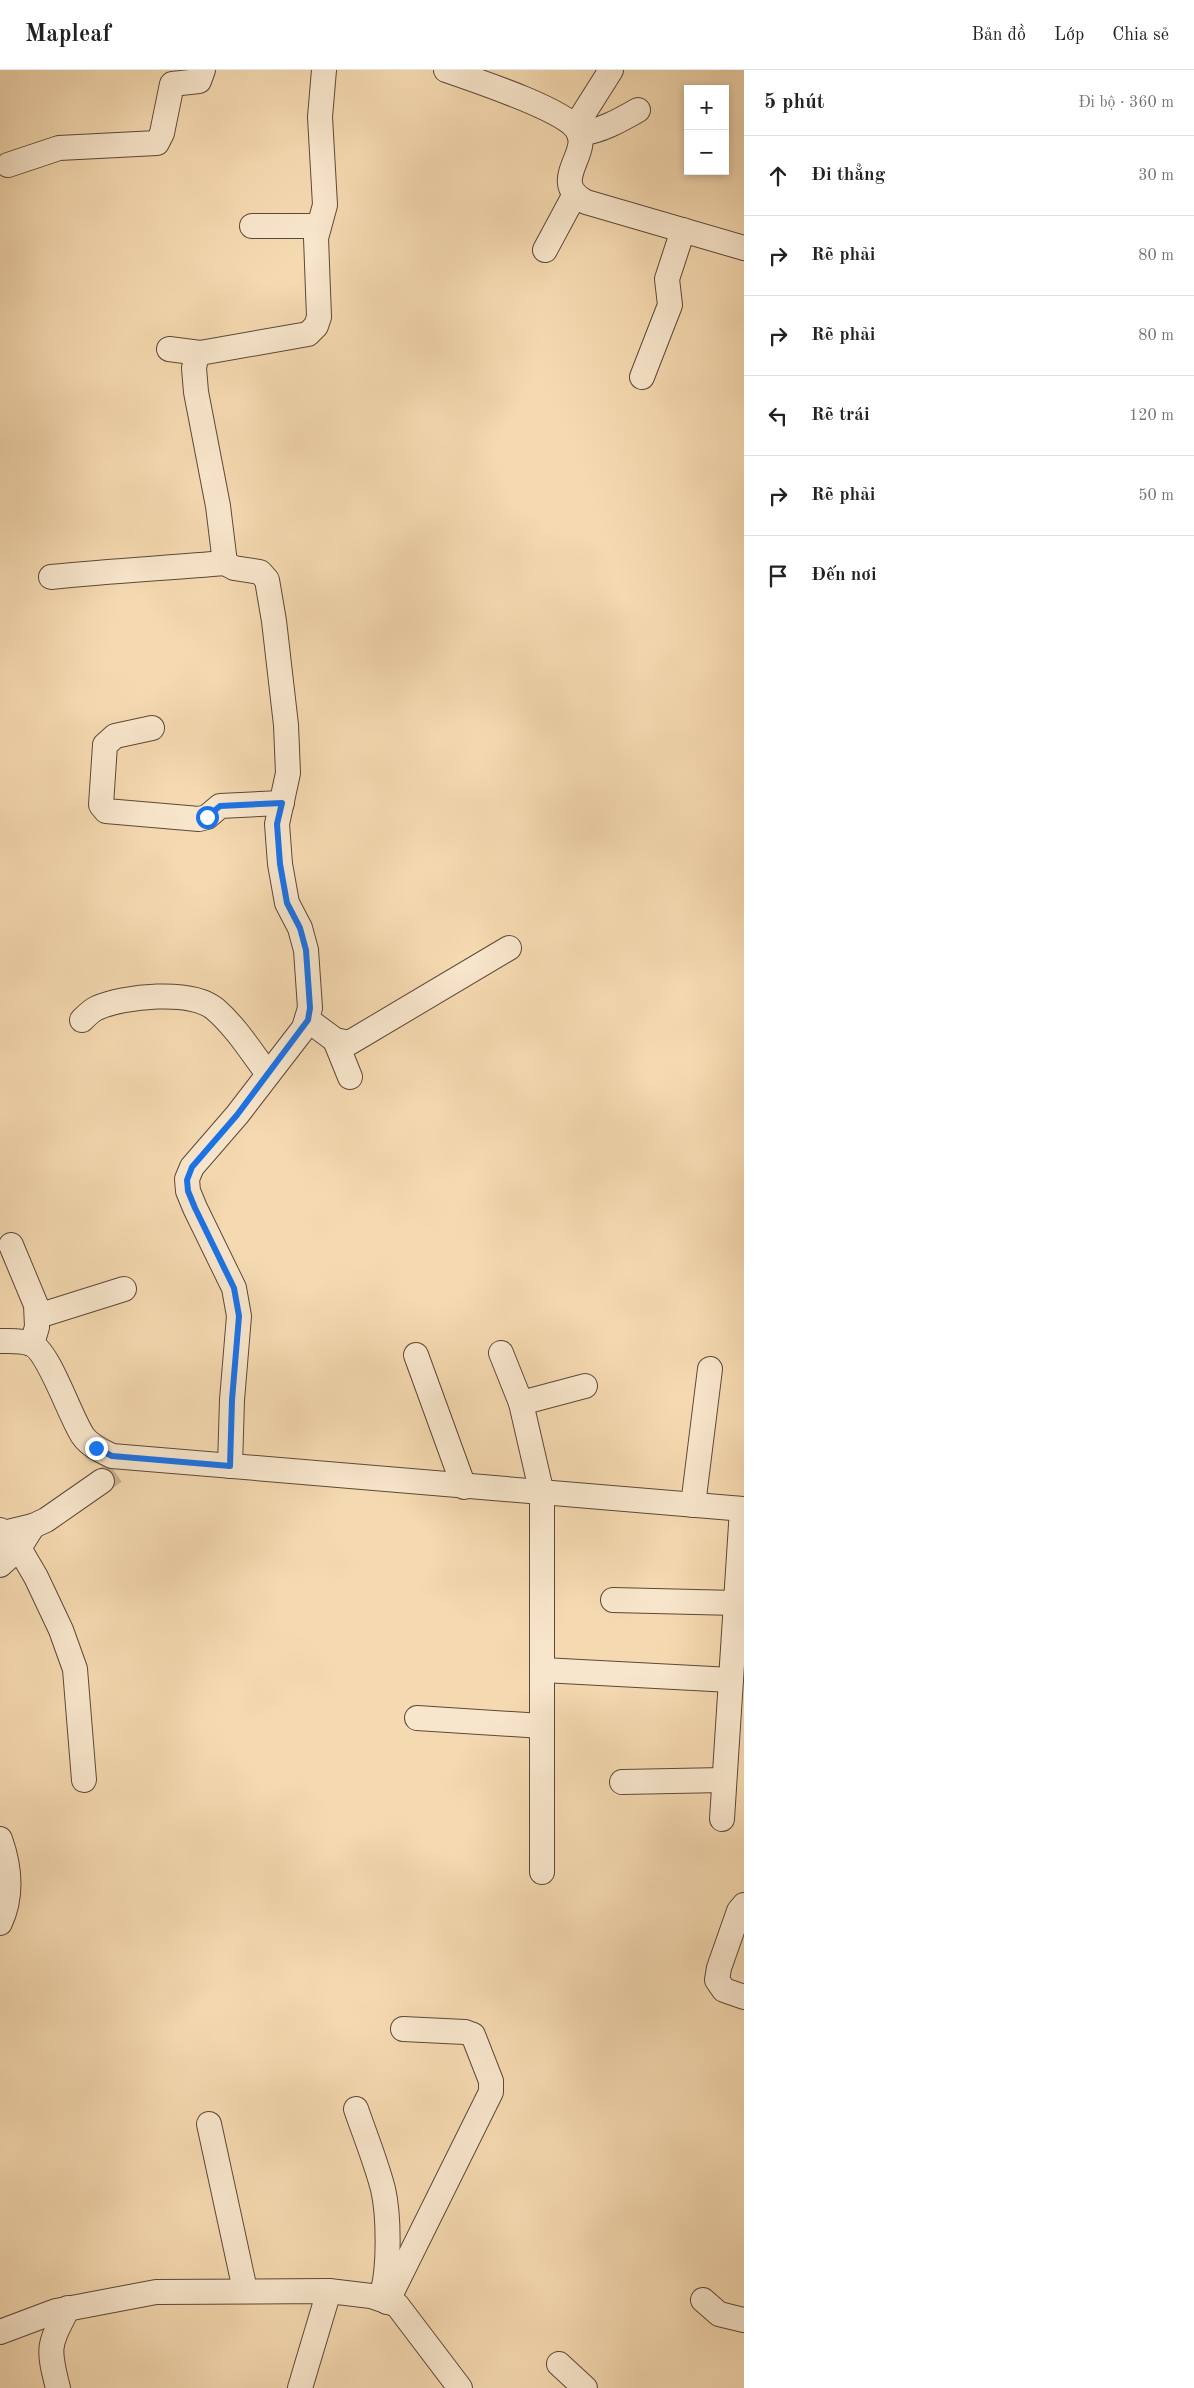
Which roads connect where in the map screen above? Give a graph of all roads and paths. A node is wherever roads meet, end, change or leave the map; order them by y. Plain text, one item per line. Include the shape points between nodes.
1 (204, 70) edge
2 (324, 70) edge
3 (446, 70) edge
4 (610, 70) edge
5 (497, 78) edge
6 (638, 110) dead end
7 (577, 130) junction
8 (8, 165) dead end
9 (574, 196) junction
10 (252, 226) dead end
11 (318, 226) junction
12 (683, 230) junction
13 (744, 248) edge
14 (545, 250) dead end
15 (169, 349) dead end
16 (200, 353) junction
17 (642, 377) dead end
18 (225, 563) junction
19 (51, 577) dead end
20 (152, 728) dead end
21 (282, 803) junction
22 (509, 948) dead end
23 (82, 1020) dead end
24 (308, 1020) junction
25 (335, 1040) junction
26 (268, 1074) junction
27 (350, 1077) dead end
28 (11, 1244) dead end
29 (124, 1289) dead end
30 (38, 1316) junction
31 (0, 1341) edge
32 (32, 1344) junction
33 (501, 1353) dead end
34 (416, 1355) dead end
35 (710, 1369) dead end
36 (585, 1386) dead end
37 (521, 1403) junction
38 (230, 1466) junction
39 (116, 1470) junction
40 (464, 1487) junction
41 (542, 1494) junction
42 (693, 1505) junction
43 (743, 1509) edge
44 (6, 1537) edge
45 (0, 1565) edge
46 (613, 1600) dead end
47 (736, 1603) junction
48 (542, 1670) junction
49 (731, 1680) junction
50 (418, 1718) dead end
51 (542, 1726) junction
52 (733, 1761) edge
53 (84, 1780) dead end
54 (622, 1782) dead end
55 (722, 1819) dead end
56 (0, 1839) edge
57 (542, 1872) dead end
58 (744, 1905) edge
59 (0, 1923) edge
60 (744, 1997) edge
61 (403, 2029) dead end
62 (356, 2109) dead end
63 (209, 2124) dead end
64 (245, 2290) junction
65 (329, 2291) junction
66 (383, 2300) junction
67 (703, 2300) dead end
68 (68, 2308) junction
69 (744, 2320) edge
70 (0, 2332) edge
71 (559, 2364) dead end
72 (58, 2388) edge
73 (300, 2388) edge
74 (460, 2388) edge
75 (585, 2388) edge

1 - 8 street via 199,81 172,84 157,143 59,148
2 - 11 street via 320,116 325,205
3 - 5 street
4 - 7 street
5 - 7 street
6 - 7 street via 617,123 592,132
7 - 9 street via 580,144 570,177
9 - 12 street
9 - 14 street
10 - 11 street
11 - 16 street via 319,317 312,330 308,334
12 - 13 street
12 - 17 street via 667,279 670,305
15 - 16 street
16 - 18 street via 194,368 196,392 218,506
18 - 19 street
18 - 21 street via 234,568 260,572 267,580 286,725 288,773
20 - 21 street via 115,736 105,745 101,805 106,810 199,819 207,817 220,806
21 - 24 street via 277,824 280,864 287,903 300,928 306,950
22 - 25 street via 349,1043
23 - 26 street via 96,1008 146,997 175,995 198,1000 215,1008
24 - 25 street
24 - 26 street
25 - 27 street
26 - 38 street via 192,1167 187,1180 195,1208 234,1288 239,1316
28 - 30 street
29 - 30 street
30 - 32 street
31 - 32 street
32 - 39 street via 47,1358 84,1438 112,1456
33 - 37 street
34 - 40 street
35 - 42 street
36 - 37 street
37 - 41 street
38 - 39 street
38 - 40 street
39 - 44 street via 39,1523
40 - 41 street
41 - 42 street
41 - 48 street
42 - 43 street
43 - 47 street
44 - 45 street
44 - 53 street via 36,1577 75,1669
46 - 47 street
47 - 49 street
48 - 49 street
48 - 51 street
49 - 52 street
50 - 51 street
51 - 57 street
52 - 54 street
52 - 55 street
56 - 59 street via 11,1883
58 - 60 street via 739,1911 717,1980 724,1990
61 - 66 street via 474,2035 491,2081 491,2092
62 - 66 street via 383,2190 387,2251
63 - 64 street
64 - 65 street
64 - 68 street via 165,2291
65 - 66 street
65 - 73 street
66 - 74 street via 396,2305
67 - 69 street via 719,2314
68 - 70 street
68 - 72 street via 51,2341 51,2358
71 - 75 street

